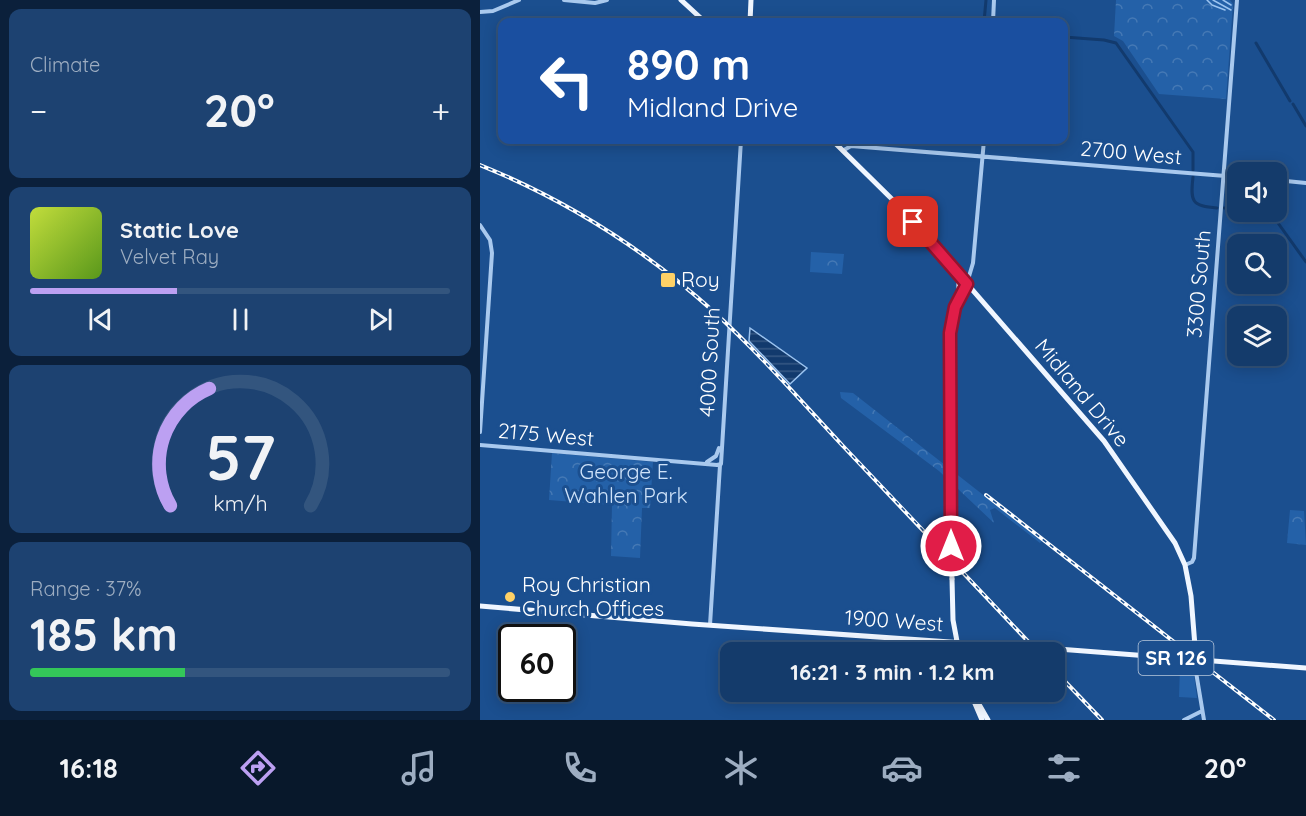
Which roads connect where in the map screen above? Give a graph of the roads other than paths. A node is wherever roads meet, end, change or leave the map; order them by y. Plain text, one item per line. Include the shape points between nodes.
1 (519, 0) edge
2 (564, 0) edge
3 (607, 0) edge
4 (681, 0) edge
5 (751, 0) edge
6 (994, 0) edge
7 (1237, 0) edge
8 (480, 12) edge
9 (701, 18) edge
10 (750, 18) edge
11 (993, 18) edge
12 (741, 144) edge
13 (837, 144) edge
14 (984, 144) edge
15 (844, 150) junction
16 (982, 157) junction
17 (1224, 176) junction
18 (1227, 176) edge
19 (1287, 181) edge
20 (1306, 183) edge
21 (480, 225) edge
22 (958, 274) junction
23 (967, 284) junction
24 (958, 299) junction
25 (480, 432) edge
26 (480, 445) edge
27 (716, 461) junction
28 (1185, 565) junction
29 (480, 606) edge
30 (710, 625) junction
31 (904, 638) junction
32 (913, 642) edge
33 (957, 642) joint
34 (1065, 649) edge
35 (1196, 659) junction
36 (1306, 668) edge
37 (971, 702) edge
38 (975, 702) edge
39 (977, 702) edge
40 (1202, 711) junction
41 (980, 717) edge
42 (988, 720) edge
43 (1184, 720) edge
44 (1204, 720) edge

1 - 8 street
2 - 3 street
4 - 9 main road
5 - 10 main road
6 - 11 street
7 - 17 street, 3300 South
12 - 27 street, 4000 South via 721,442
13 - 15 main road, Midland Drive
14 - 16 street
15 - 16 street, 2700 West via 851,146
15 - 22 main road, Midland Drive
16 - 17 street, 2700 West
16 - 23 street via 973,263
17 - 18 street, 2700 West
17 - 28 street, 3300 South via 1194,558
19 - 20 street
21 - 25 street via 490,240 492,253
22 - 23 main road, Midland Drive
22 - 24 main road
23 - 24 main road
23 - 28 main road, Midland Drive via 1104,441 1175,543
24 - 33 main road, bridge via 950,333 951,546
26 - 27 street, 2175 West
27 - 30 street, 4000 South via 719,478
28 - 35 main road, Midland Drive
29 - 30 main road, 1900 West / SR 126
30 - 31 main road, 1900 West / SR 126
31 - 32 main road
31 - 33 main road, 1900 West / SR 126
34 - 35 main road, 1900 West / SR 126, bridge
35 - 36 main road, 1900 West / SR 126
35 - 40 street, Midland Drive
37 - 41 main road
38 - 41 main road
39 - 42 main road
40 - 43 street
40 - 44 street, Midland Drive

